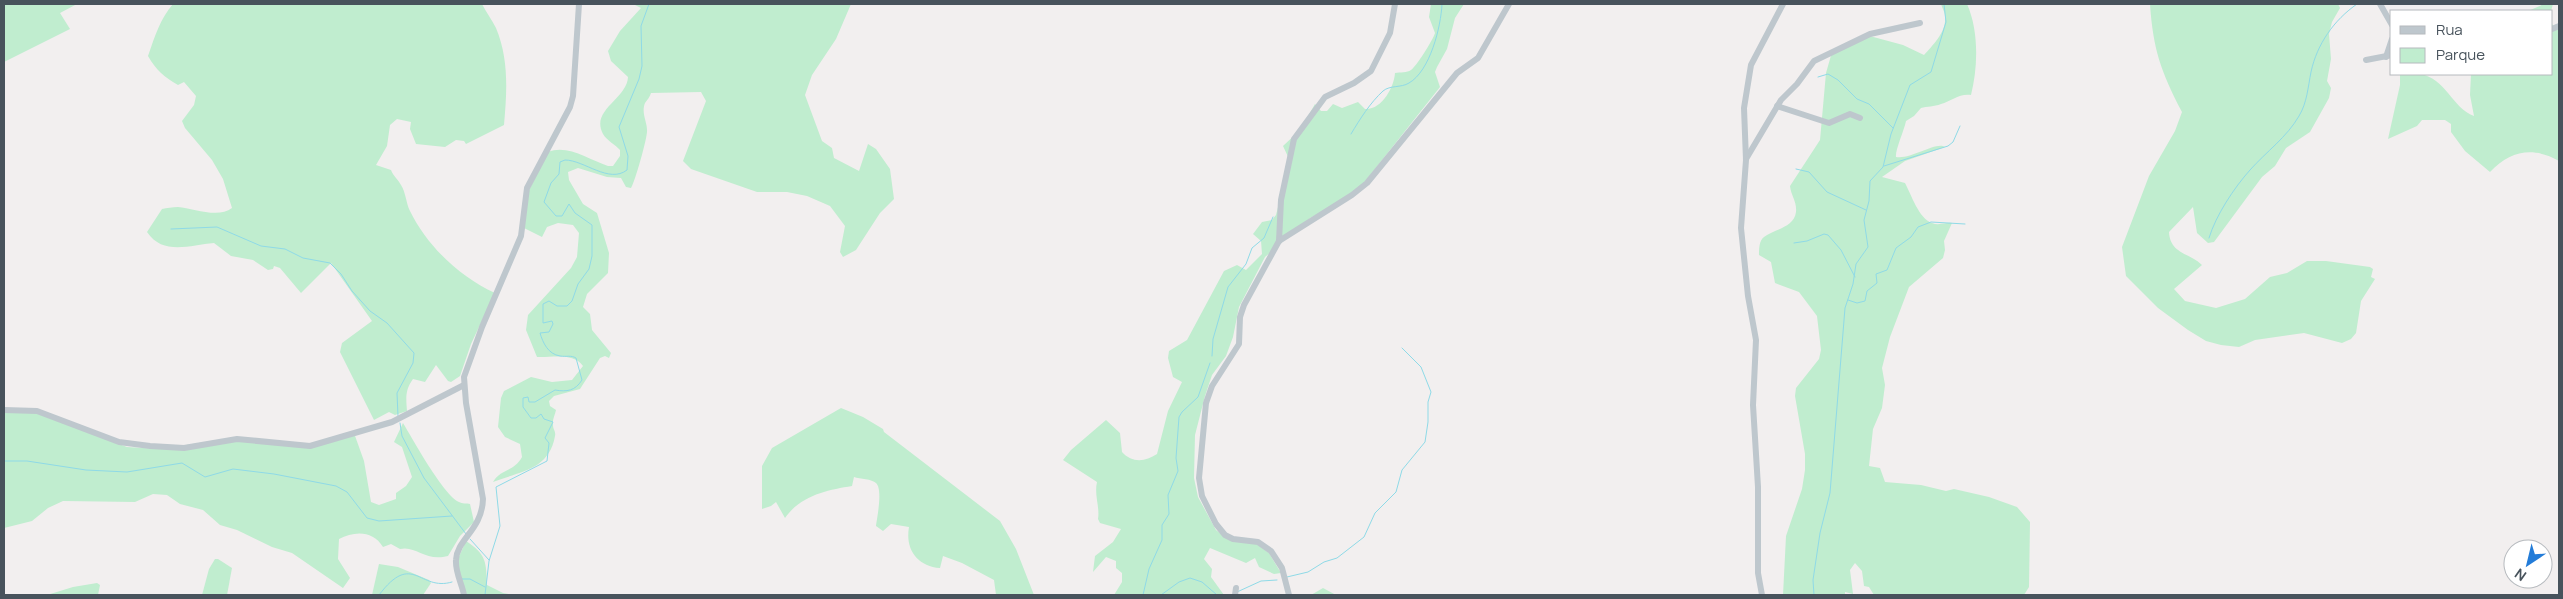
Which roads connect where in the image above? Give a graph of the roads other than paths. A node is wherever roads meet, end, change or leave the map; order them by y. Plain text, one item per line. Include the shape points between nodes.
1 (577, 4) edge
2 (1395, 4) edge
3 (1510, 4) edge
4 (1783, 4) edge
5 (2380, 4) edge
6 (2390, 22) edge
7 (1920, 24) dead end
8 (2389, 56) edge
9 (2366, 60) dead end
10 (1777, 106) junction
11 (1860, 118) dead end
12 (1746, 160) junction
13 (1279, 241) junction
14 (464, 385) junction
15 (4, 410) edge
16 (464, 595) edge
17 (1289, 595) edge
18 (1762, 595) edge

1 - 14 street via 579,14 570,108 526,188 521,236 482,328
2 - 13 street via 1390,32 1371,70 1354,83 1325,97 1294,139 1281,200
3 - 13 street via 1478,58 1457,73 1367,183
4 - 12 street via 1752,65 1744,108
5 - 6 street
7 - 10 street via 1870,34 1815,60
8 - 9 street
10 - 11 street via 1830,123 1850,114
10 - 12 street
12 - 18 street via 1741,228 1756,340 1753,405 1758,487 1758,573
13 - 17 street via 1242,309 1238,348 1210,390 1205,410 1199,481 1202,496 1221,530 1233,539 1258,542 1271,551 1282,568
14 - 15 street via 392,422 310,446 241,439 184,448 141,445 114,440 37,410
14 - 16 street via 483,499 480,518 456,559

